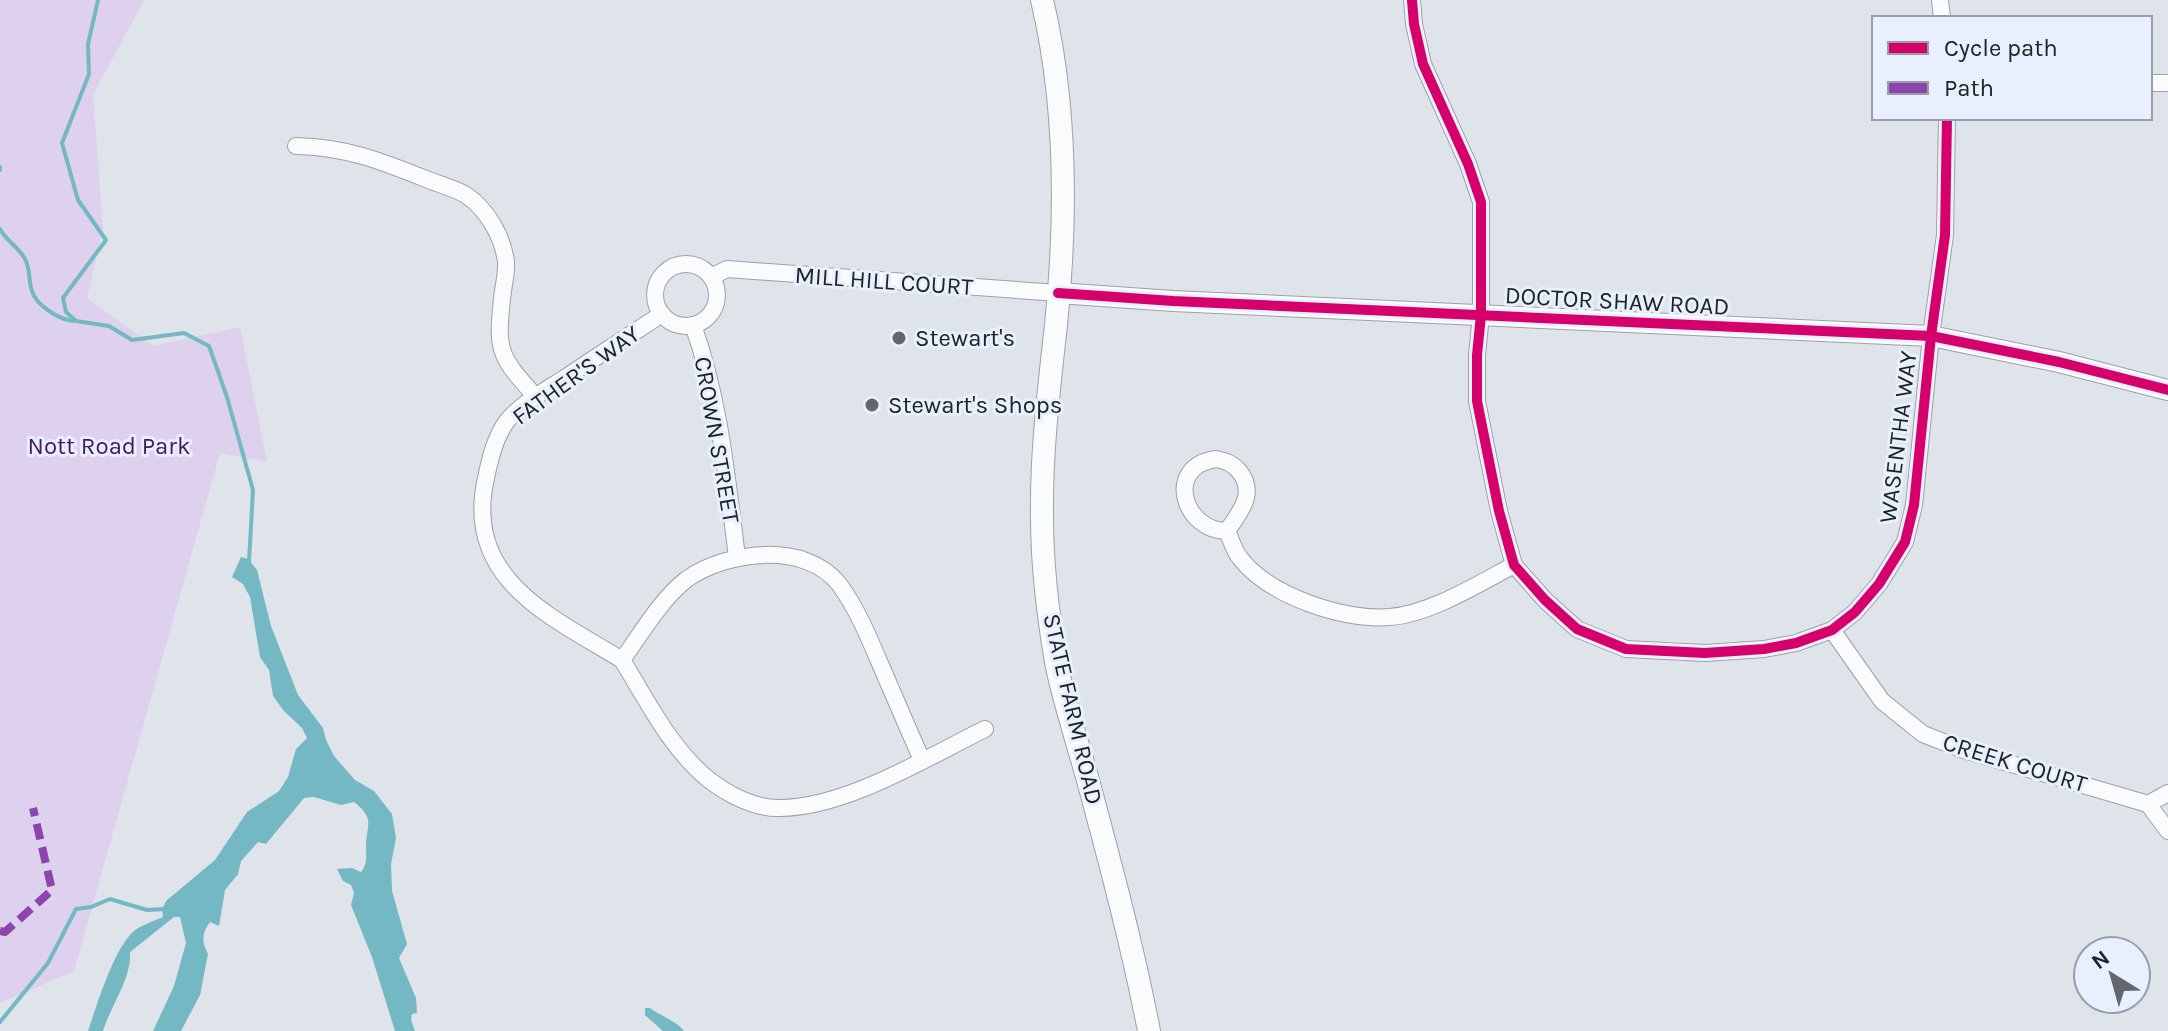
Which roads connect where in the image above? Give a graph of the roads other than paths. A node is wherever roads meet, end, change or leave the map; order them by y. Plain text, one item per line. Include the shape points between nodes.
1 (1042, 0) edge
2 (1412, 0) edge
3 (1947, 120) edge
4 (296, 146) dead end
5 (711, 277) junction
6 (1058, 293) junction
7 (662, 314) junction
8 (1481, 315) junction
9 (693, 325) junction
10 (1931, 336) junction
11 (2168, 390) edge
12 (536, 397) junction
13 (1227, 531) junction
14 (737, 557) junction
15 (1514, 565) junction
16 (1832, 630) junction
17 (622, 660) junction
18 (985, 729) dead end
19 (922, 760) junction
20 (2168, 793) edge
21 (2148, 804) junction
22 (2168, 831) edge
23 (1149, 1031) edge

1 - 6 main road, STATE FARM ROAD via 1060,109
2 - 8 street, WASENTHA WAY via 1423,64 1481,202
3 - 10 street, WASENTHA WAY via 1945,235
4 - 12 street via 364,154 465,195 485,213 500,238 506,264 498,328 501,350
5 - 6 street, MILL HILL COURT via 727,269
5 - 7 street, MILL HILL COURT via 696,265 667,270 655,296
5 - 9 street via 715,306
6 - 8 street, DOCTOR SHAW ROAD
6 - 23 main road, STATE FARM ROAD via 1042,517 1048,601 1056,662 1133,949
7 - 9 street via 676,324
7 - 12 street, FATHER'S WAY
8 - 10 street, DOCTOR SHAW ROAD
8 - 15 street, WASENTHA WAY via 1477,401
9 - 14 street, CROWN STREET via 718,416
10 - 11 street, DOCTOR SHAW ROAD
10 - 16 street, WASENTHA WAY via 1914,505 1905,542 1879,584
12 - 17 street, FATHER'S WAY via 507,422 491,454 481,496 486,542 502,575 535,606
13 - 13 street via 1247,498 1246,480 1227,461 1206,461 1189,473 1184,494 1199,520
13 - 15 street via 1239,558 1261,578 1308,604 1343,613 1391,617 1443,602
14 - 17 street via 686,580
14 - 19 street via 782,556 814,563 837,581 858,613
15 - 16 street, WASENTHA WAY via 1577,629 1626,649 1764,649
16 - 21 street, CREEK COURT via 1882,701 1923,734
17 - 19 street via 673,742 706,778 734,797 777,809 824,804
18 - 19 street
20 - 21 street
21 - 22 street

